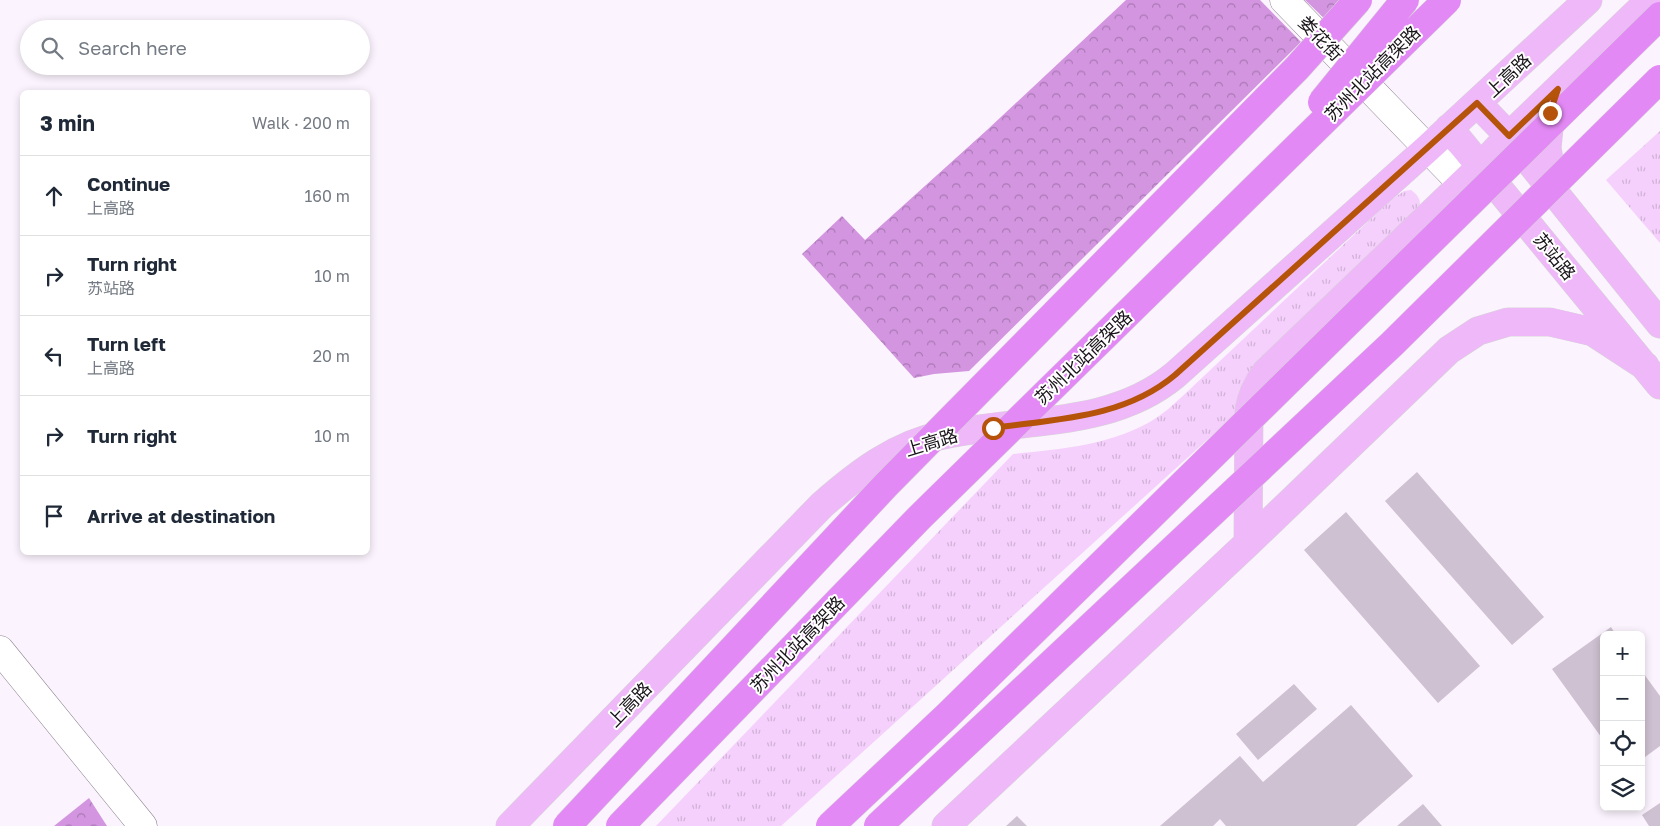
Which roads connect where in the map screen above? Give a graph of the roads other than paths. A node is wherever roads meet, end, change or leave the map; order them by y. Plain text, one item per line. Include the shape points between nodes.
1 (1284, 0) edge
2 (1358, 0) edge
3 (1405, 0) edge
4 (1447, 0) edge
5 (1588, 0) edge
6 (1650, 0) edge
7 (1660, 16) edge
8 (1660, 79) edge
9 (1558, 89) junction
10 (1477, 103) junction
11 (1449, 128) junction
12 (1509, 136) junction
13 (1428, 148) junction
14 (1471, 175) junction
15 (1555, 194) junction
16 (1237, 207) junction
17 (1660, 324) edge
18 (1652, 376) edge
19 (1248, 543) junction
20 (0, 650) edge
21 (144, 826) edge
22 (510, 826) edge
23 (567, 826) edge
24 (620, 826) edge
25 (830, 826) edge
26 (878, 826) edge
27 (946, 826) edge

1 - 13 street, 娄花街
2 - 23 highway, bridge via 1297,68 886,485
3 - 16 highway, bridge
4 - 16 highway, 苏州北站高架路, bridge
5 - 10 main road, 上高路
6 - 9 main road
7 - 25 highway, bridge via 948,716
8 - 26 highway, bridge via 1392,344
9 - 12 main road
9 - 15 main road via 1550,113 1547,148
10 - 11 main road, 上高路
10 - 12 main road
11 - 13 main road, 上高路
11 - 14 main road, 苏站路
12 - 14 main road
12 - 15 main road
13 - 14 street, 娄花街
13 - 22 main road, 上高路 via 1154,391 1096,414 942,435 894,453 846,484
14 - 18 main road, 苏站路
14 - 19 main road via 1279,358 1258,383 1249,411
15 - 17 main road
16 - 24 highway, 苏州北站高架路, bridge via 920,517
18 - 19 main road via 1593,332 1550,322 1508,322 1478,332 1449,350
19 - 27 main road
20 - 21 street

